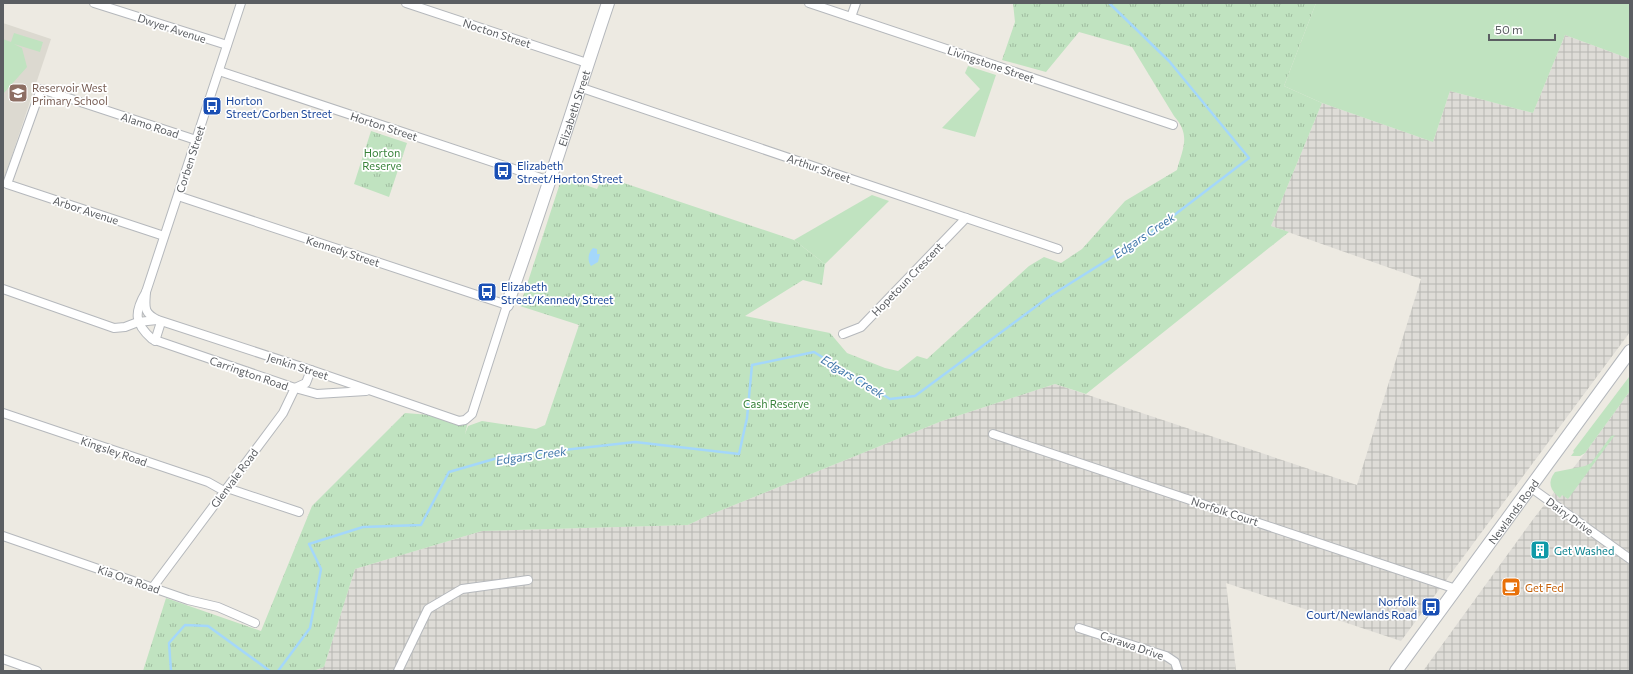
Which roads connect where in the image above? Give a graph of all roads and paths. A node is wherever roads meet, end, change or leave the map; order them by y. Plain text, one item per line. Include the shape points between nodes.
1 (94, 3) edge
2 (241, 3) edge
3 (406, 3) edge
4 (608, 3) edge
5 (810, 3) edge
6 (856, 3) edge
7 (852, 17) junction
8 (227, 45) junction
9 (588, 63) junction
10 (218, 71) junction
11 (579, 87) junction
12 (1173, 125) dead end
13 (196, 140) junction
14 (550, 182) junction
15 (7, 184) joint
16 (178, 196) junction
17 (966, 218) junction
18 (164, 236) junction
19 (1058, 248) dead end
20 (3, 290) edge
21 (146, 292) junction
22 (507, 305) junction
23 (159, 321) junction
24 (138, 322) junction
25 (843, 334) dead end
26 (155, 341) junction
27 (1630, 351) edge
28 (311, 370) junction
29 (295, 388) junction
30 (371, 391) junction
31 (3, 413) edge
32 (469, 418) joint
33 (993, 434) dead end
34 (1530, 487) junction
35 (225, 489) junction
36 (299, 512) dead end
37 (3, 536) edge
38 (1630, 559) edge
39 (528, 580) dead end
40 (153, 587) junction
41 (1456, 589) junction
42 (254, 623) dead end
43 (1079, 628) dead end
44 (3, 659) edge
45 (37, 671) edge
46 (398, 671) edge
47 (1178, 671) edge
48 (1396, 671) edge

1 - 8 street, Dwyer Avenue
2 - 8 street, Corben Street
3 - 9 street, Nocton Street
4 - 9 street, Elizabeth Street
5 - 7 street, Livingstone Street
6 - 7 street
7 - 12 street, Livingstone Street
8 - 10 street, Corben Street
9 - 11 street, Elizabeth Street
10 - 13 street, Corben Street
10 - 14 street, Horton Street
11 - 14 street, Elizabeth Street
11 - 17 street, Arthur Street
13 - 15 street, Alamo Road via 41,89
13 - 16 street, Corben Street
14 - 22 street, Elizabeth Street
15 - 18 street, Arbor Avenue
16 - 18 street, Corben Street
16 - 22 street, Kennedy Street
17 - 19 street, Arthur Street
17 - 25 street, Hopetoun Crescent via 861,327
18 - 21 street, Corben Street
20 - 24 street via 114,328
21 - 23 street via 147,312
21 - 24 street via 140,301
22 - 32 street, Elizabeth Street
23 - 24 street
23 - 26 street
23 - 28 street, Jenkin Street
24 - 26 street, Carrington Road via 143,331
26 - 29 street, Carrington Road
27 - 34 street, Newlands Road
28 - 29 street, Glenvale Road via 306,383
28 - 30 street, Jenkin Street
29 - 30 street, Carrington Road via 317,394
29 - 35 street, Glenvale Road via 283,413
30 - 32 street, Jenkin Street via 459,421
31 - 35 street, Kingsley Road
33 - 41 street, Norfolk Court
34 - 38 street, Dairy Drive
34 - 41 street, Newlands Road
35 - 36 street, Kingsley Road
35 - 40 street, Glenvale Road
37 - 40 street, Kia Ora Road
39 - 46 street via 462,589 428,608
40 - 42 street, Kia Ora Road via 188,600 218,607
41 - 48 street, Newlands Road
43 - 47 street, Carawa Drive via 1166,656 1175,662
44 - 45 street

